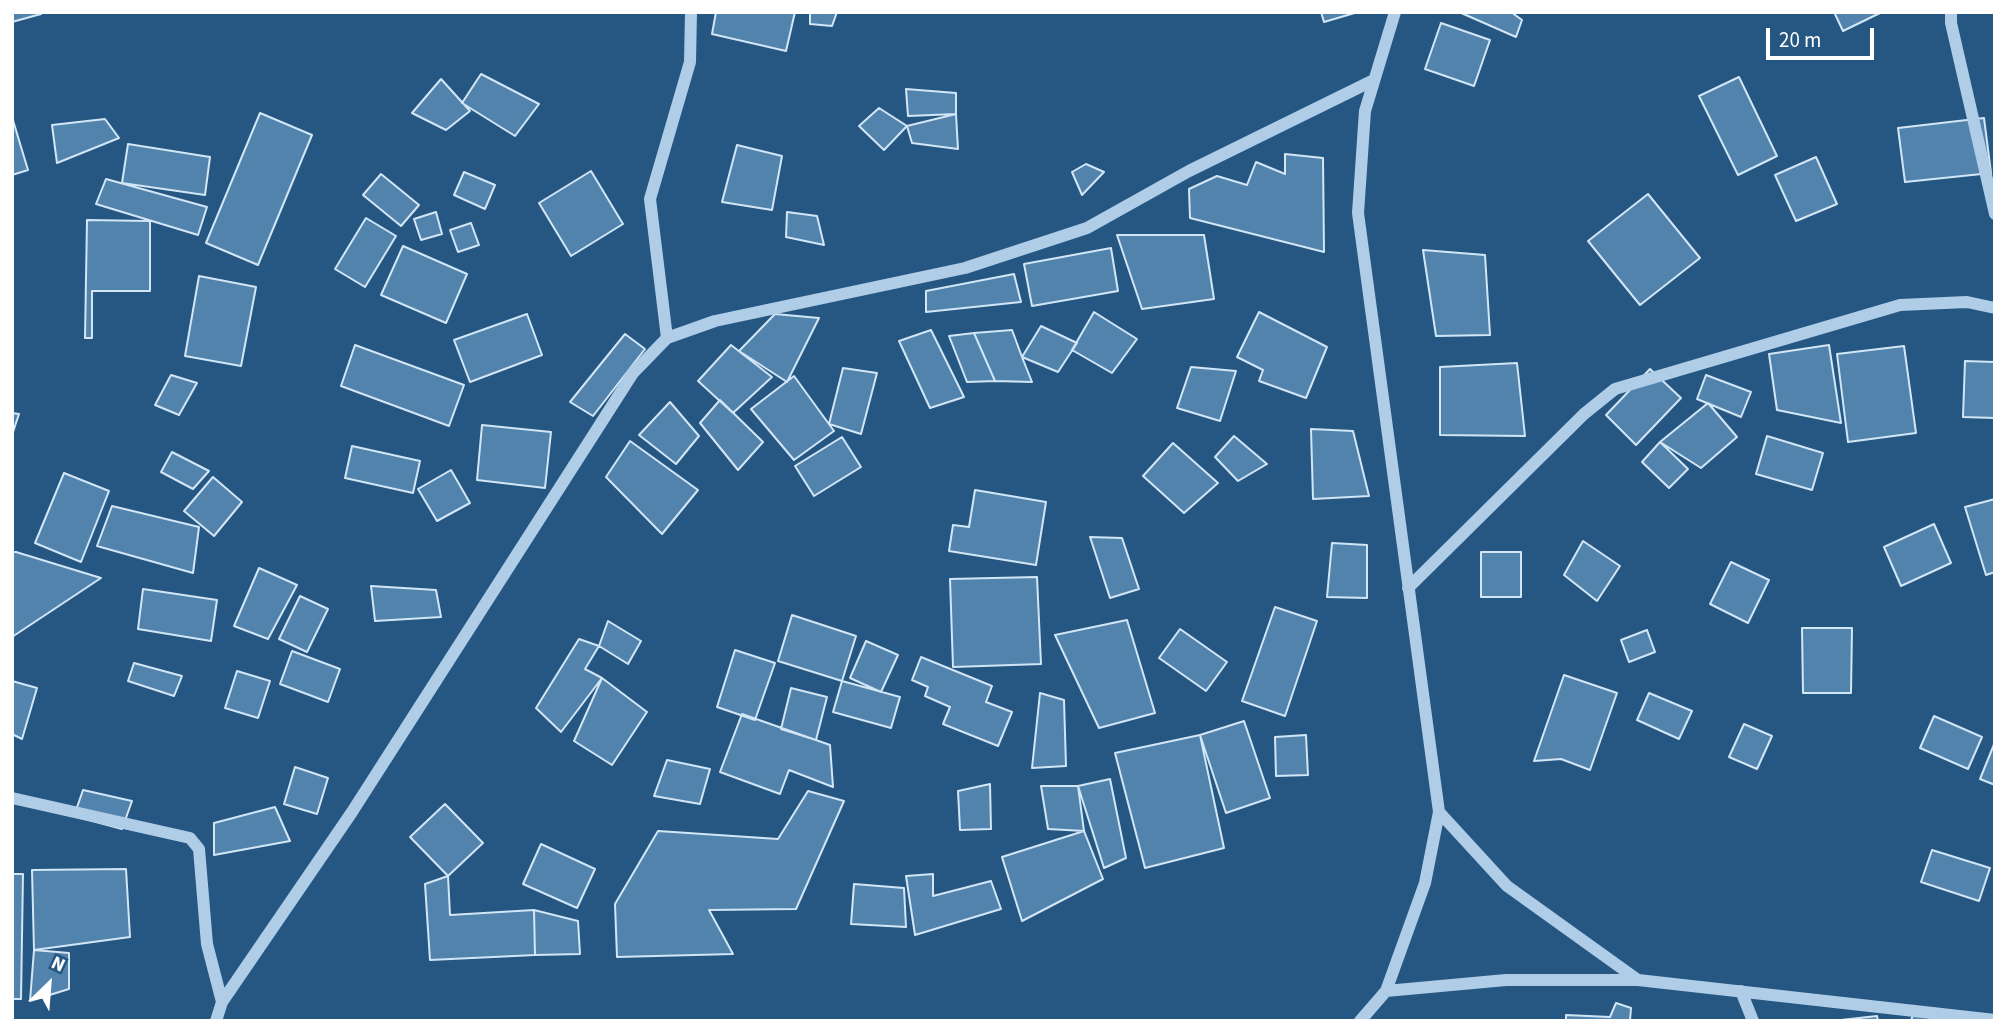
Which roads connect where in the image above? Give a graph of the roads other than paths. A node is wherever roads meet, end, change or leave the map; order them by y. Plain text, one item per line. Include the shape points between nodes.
1 (691, 12) edge
2 (1395, 12) edge
3 (1951, 12) edge
4 (1374, 80) junction
5 (1995, 214) edge
6 (1995, 308) edge
7 (667, 338) junction
8 (1408, 587) junction
9 (12, 798) edge
10 (1439, 812) junction
11 (1638, 980) junction
12 (1386, 991) junction
13 (1741, 991) junction
14 (222, 1002) junction
15 (1995, 1020) edge
16 (216, 1021) edge
17 (1360, 1021) edge
18 (1753, 1021) edge

1 - 7 street via 690,62 650,199
2 - 4 street
3 - 5 street
4 - 7 street via 1189,171 1087,228 965,268 715,321
4 - 8 street via 1365,111 1358,213
6 - 8 street via 1967,302 1900,305 1615,389
7 - 14 street via 633,373 352,812
8 - 10 street
9 - 14 street via 190,838 199,849 207,944
10 - 11 street via 1507,886
10 - 12 street via 1425,883
11 - 12 street via 1506,979
11 - 13 street
12 - 17 street
13 - 15 street
13 - 18 street
14 - 16 street

